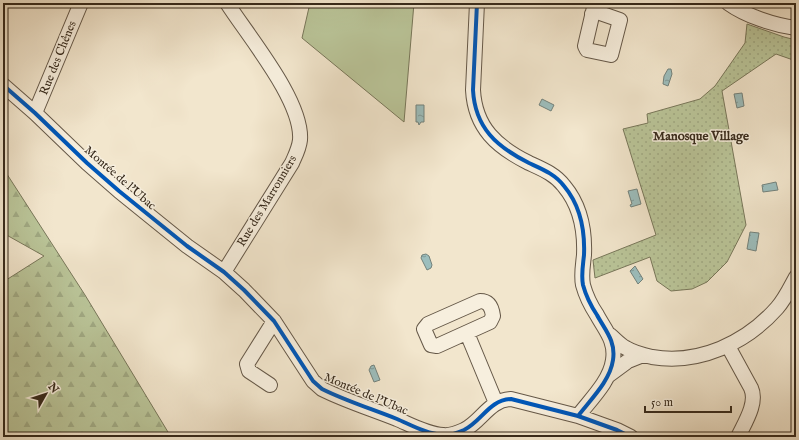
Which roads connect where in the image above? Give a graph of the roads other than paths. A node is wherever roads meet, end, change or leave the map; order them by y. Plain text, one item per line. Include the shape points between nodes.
1 (81, 3) edge
2 (227, 3) edge
3 (477, 3) edge
4 (728, 3) edge
5 (796, 28) edge
6 (3, 85) edge
7 (35, 113) junction
8 (224, 272) junction
9 (796, 277) edge
10 (274, 321) junction
11 (467, 333) dead end
12 (610, 335) junction
13 (728, 346) junction
14 (643, 355) junction
15 (609, 375) junction
16 (270, 385) dead end
17 (496, 403) junction
18 (578, 416) junction
19 (422, 433) edge
20 (615, 433) edge
21 (631, 437) edge
22 (738, 437) edge

1 - 7 street, Rue des Chênes
2 - 8 street, Rue des Marronniers via 290,99 300,139 292,163
3 - 12 street via 473,100 478,115 496,142 512,154 554,176 572,198 584,233 583,283 597,317
4 - 5 street via 763,19
6 - 7 street, Montée de l'Ubac
7 - 8 street, Montée de l'Ubac via 119,191 187,246
8 - 10 street, Montée de l'Ubac
9 - 13 street via 785,298 770,315
10 - 16 street via 247,364 249,371
10 - 19 street, Montée de l'Ubac via 319,387
11 - 17 street
12 - 14 street via 625,348
12 - 15 street via 614,357
13 - 14 street via 684,359
13 - 22 street via 754,396
14 - 15 street via 628,361
15 - 18 street
17 - 18 street via 515,400
17 - 19 street, Montée de l'Ubac via 470,427 456,433
18 - 20 street
20 - 21 street

